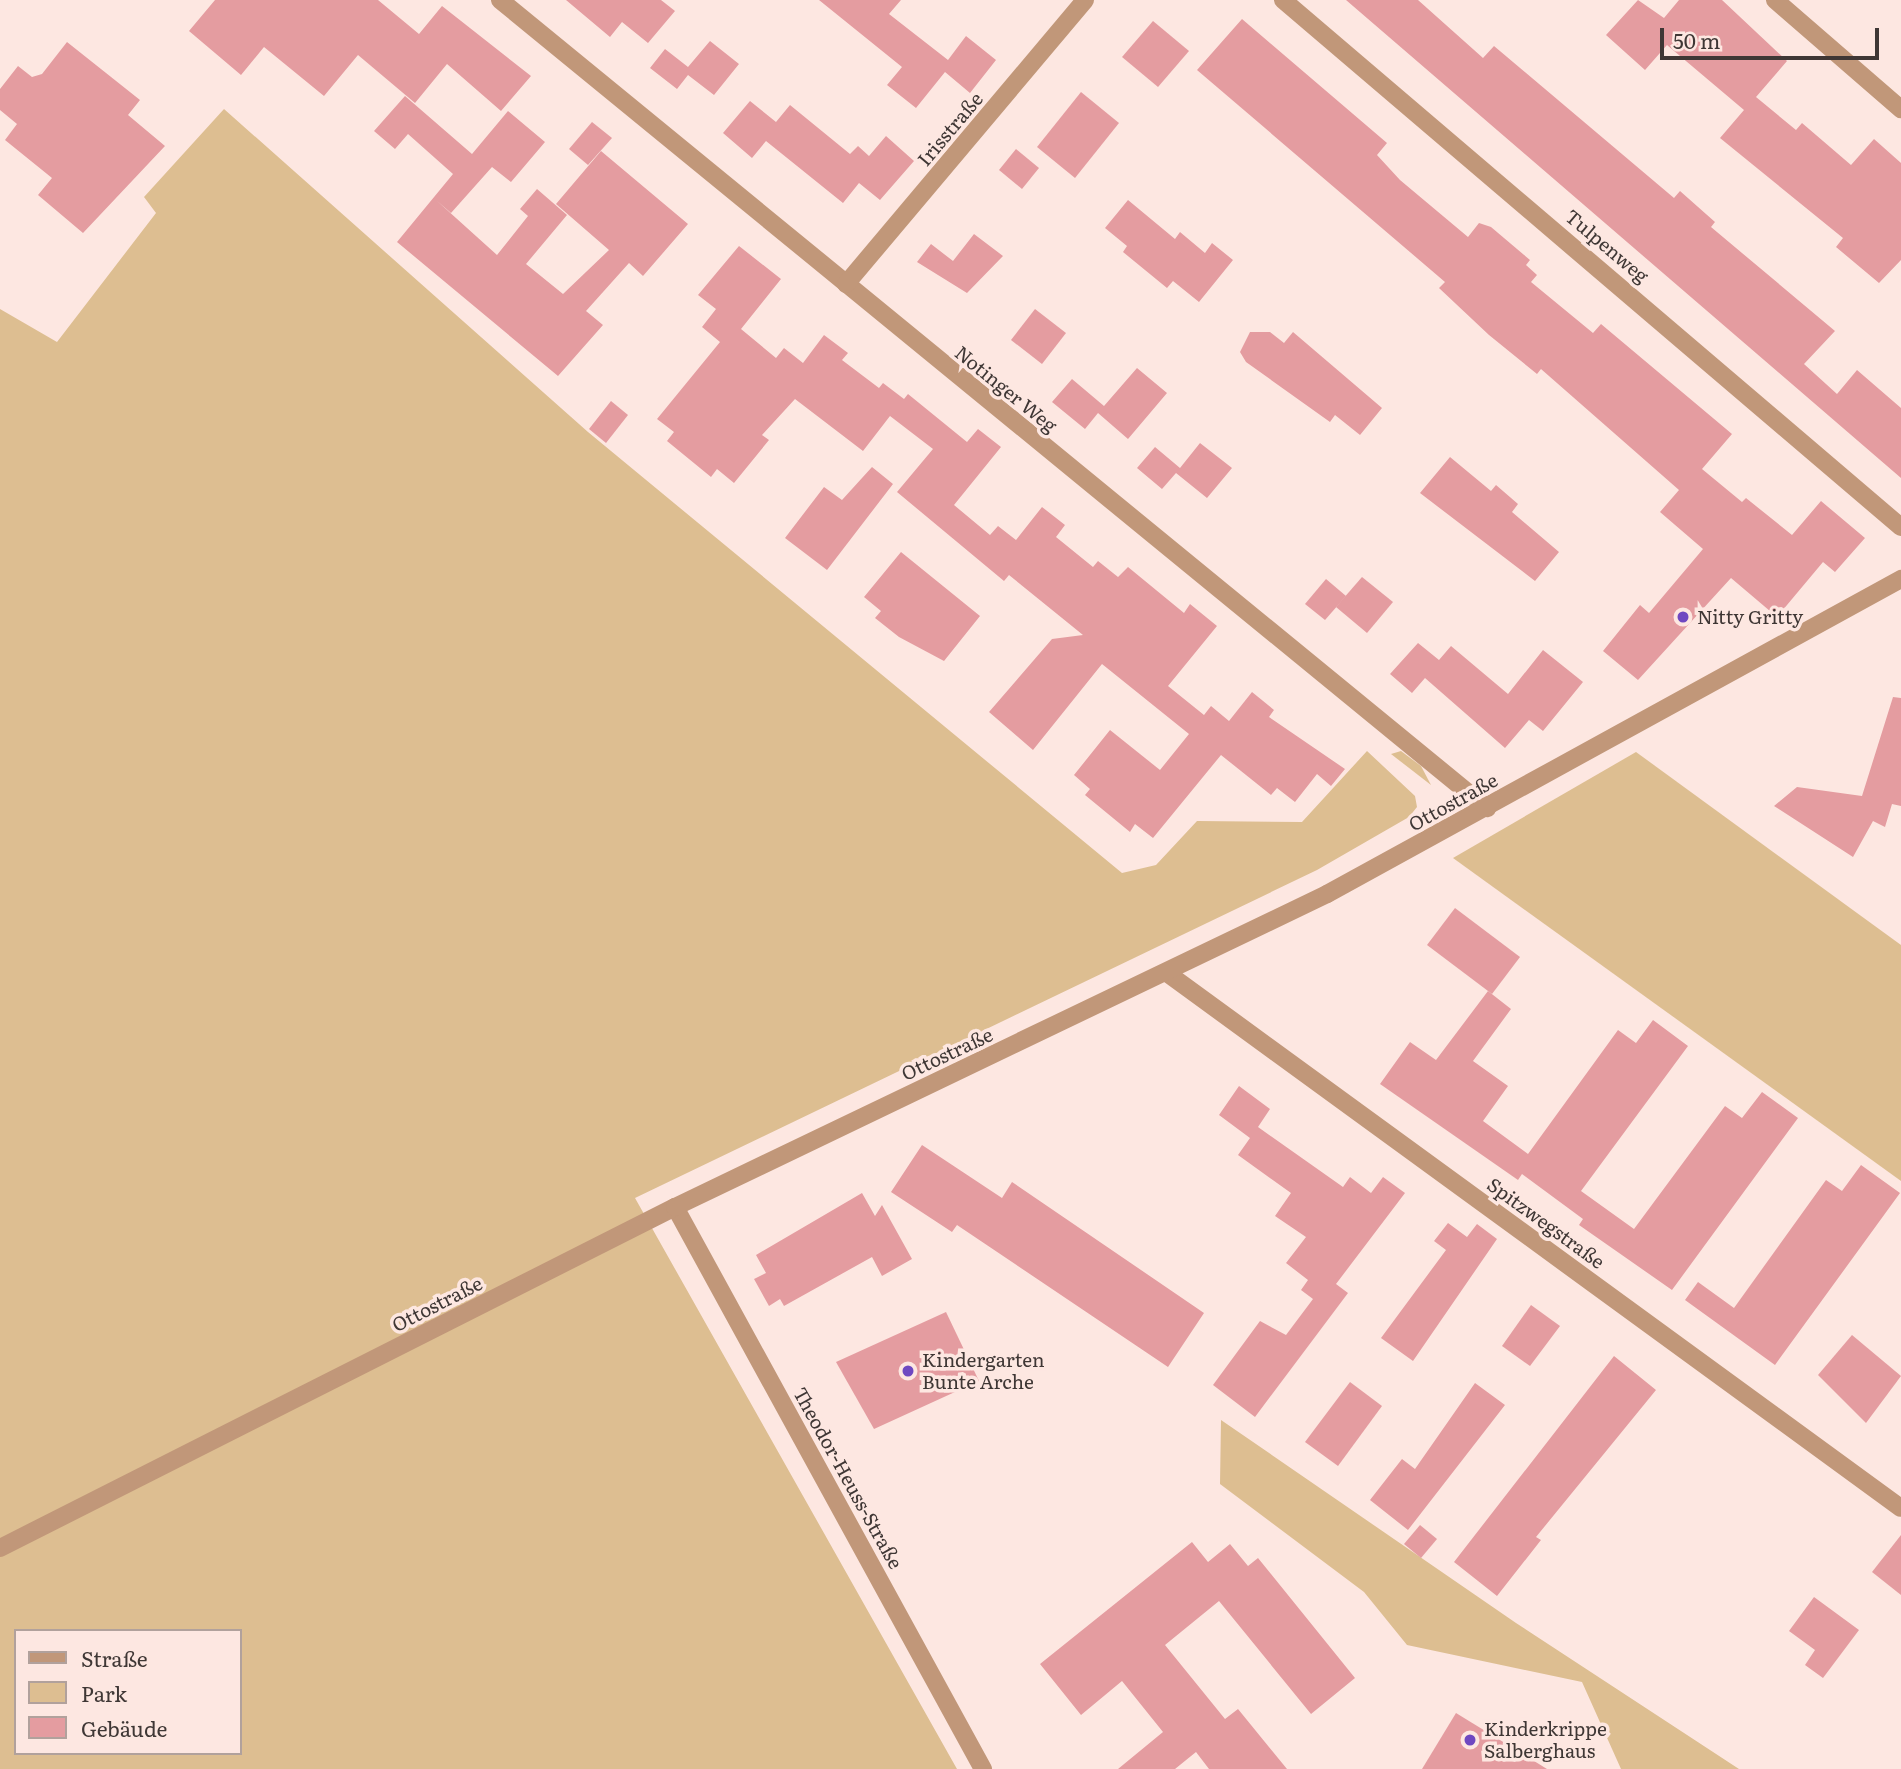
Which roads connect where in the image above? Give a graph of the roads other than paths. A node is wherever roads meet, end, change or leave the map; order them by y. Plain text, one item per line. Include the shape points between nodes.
1 (500, 0) edge
2 (1085, 0) edge
3 (1283, 0) edge
4 (1775, 0) edge
5 (1901, 109) edge
6 (846, 285) junction
7 (1901, 527) edge
8 (1901, 579) edge
9 (1487, 808) junction
10 (1167, 972) junction
11 (675, 1207) junction
12 (1901, 1507) edge
13 (0, 1548) edge
14 (983, 1769) edge

1 - 6 street, Notinger Weg
2 - 6 street, Irisstraße
3 - 7 street, Tulpenweg
4 - 5 street
6 - 9 street, Notinger Weg
8 - 9 street, Ottostraße
9 - 10 street, Ottostraße
10 - 11 street, Ottostraße
10 - 12 street, Spitzwegstraße
11 - 13 street, Ottostraße
11 - 14 street, Theodor-Heuss-Straße

